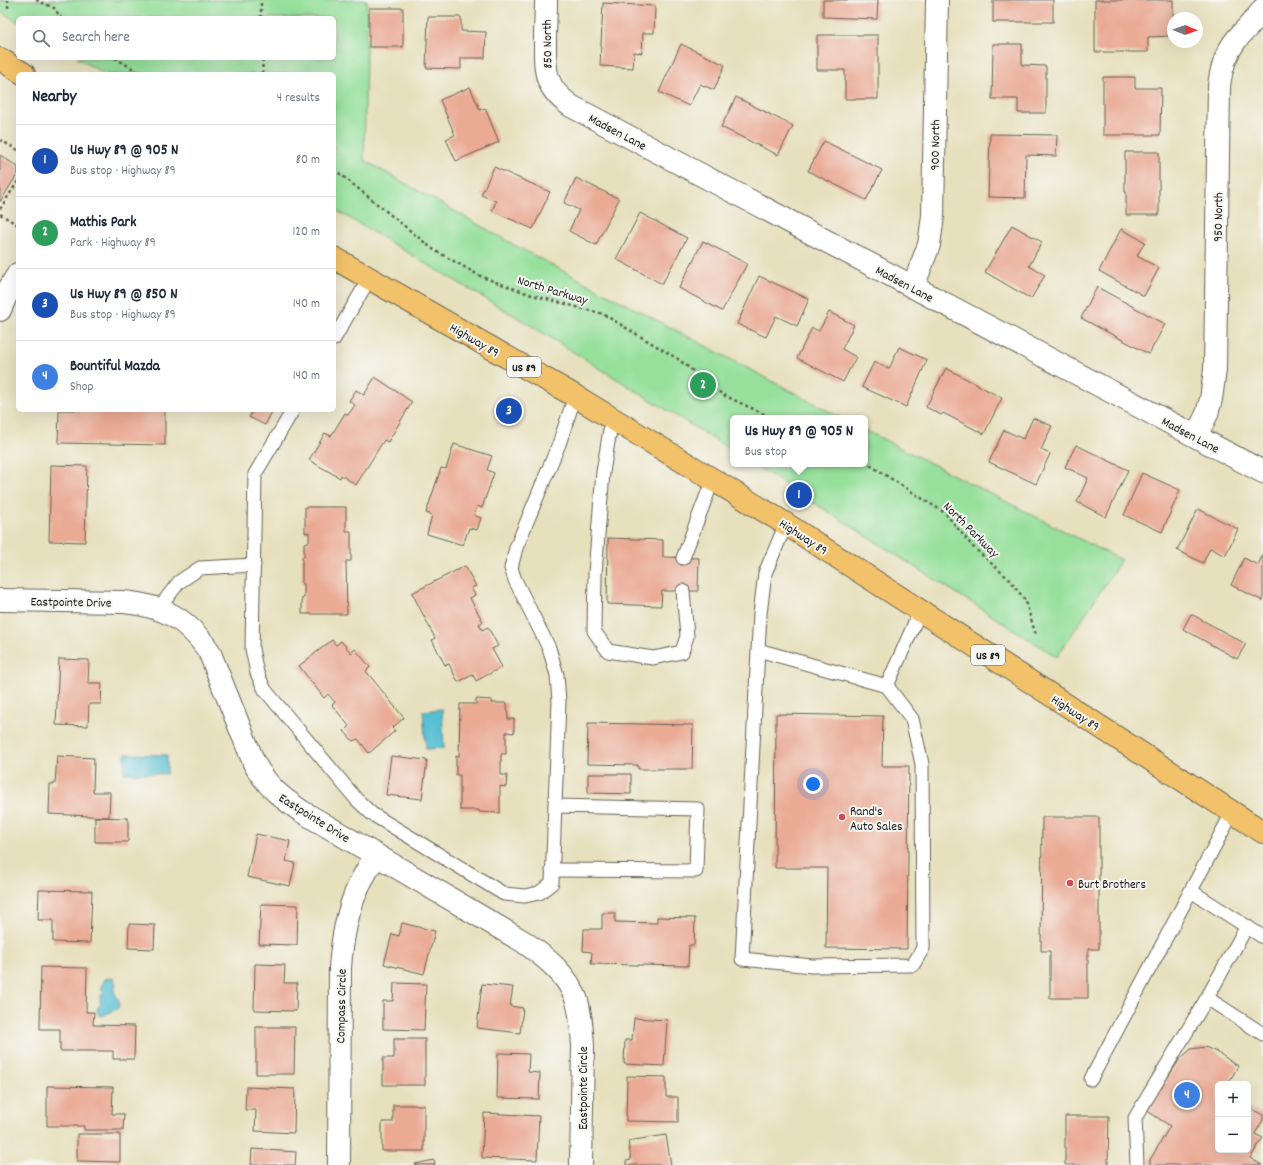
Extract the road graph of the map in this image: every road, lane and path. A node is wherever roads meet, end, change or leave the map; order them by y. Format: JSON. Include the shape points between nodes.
{"nodes":[{"id":1,"x":8,"y":0,"type":"edge"},
{"id":2,"x":36,"y":0,"type":"edge"},
{"id":3,"x":261,"y":0,"type":"edge"},
{"id":4,"x":546,"y":0,"type":"edge"},
{"id":5,"x":937,"y":0,"type":"edge"},
{"id":6,"x":8,"y":8,"type":"dead end"},
{"id":7,"x":1263,"y":8,"type":"edge"},
{"id":8,"x":60,"y":16,"type":"edge"},
{"id":9,"x":261,"y":16,"type":"edge"},
{"id":10,"x":0,"y":59,"type":"edge"},
{"id":11,"x":118,"y":60,"type":"edge"},
{"id":12,"x":263,"y":60,"type":"edge"},
{"id":13,"x":21,"y":72,"type":"edge"},
{"id":14,"x":139,"y":72,"type":"edge"},
{"id":15,"x":262,"y":72,"type":"edge"},
{"id":16,"x":552,"y":87,"type":"joint"},
{"id":17,"x":0,"y":140,"type":"edge"},
{"id":18,"x":16,"y":149,"type":"edge"},
{"id":19,"x":336,"y":171,"type":"edge"},
{"id":20,"x":16,"y":184,"type":"edge"},
{"id":21,"x":0,"y":209,"type":"edge"},
{"id":22,"x":0,"y":214,"type":"edge"},
{"id":23,"x":16,"y":224,"type":"edge"},
{"id":24,"x":336,"y":259,"type":"edge"},
{"id":25,"x":369,"y":278,"type":"junction"},
{"id":26,"x":9,"y":282,"type":"edge"},
{"id":27,"x":913,"y":287,"type":"junction"},
{"id":28,"x":0,"y":310,"type":"edge"},
{"id":29,"x":336,"y":336,"type":"edge"},
{"id":30,"x":575,"y":396,"type":"junction"},
{"id":31,"x":291,"y":412,"type":"edge"},
{"id":32,"x":766,"y":415,"type":"edge"},
{"id":33,"x":612,"y":418,"type":"junction"},
{"id":34,"x":1196,"y":436,"type":"junction"},
{"id":35,"x":868,"y":464,"type":"edge"},
{"id":36,"x":1263,"y":472,"type":"edge"},
{"id":37,"x":713,"y":479,"type":"junction"},
{"id":38,"x":786,"y":524,"type":"junction"},
{"id":39,"x":683,"y":558,"type":"dead end"},
{"id":40,"x":254,"y":564,"type":"junction"},
{"id":41,"x":683,"y":591,"type":"dead end"},
{"id":42,"x":0,"y":600,"type":"edge"},
{"id":43,"x":159,"y":608,"type":"junction"},
{"id":44,"x":920,"y":611,"type":"junction"},
{"id":45,"x":1036,"y":635,"type":"dead end"},
{"id":46,"x":758,"y":650,"type":"junction"},
{"id":47,"x":887,"y":686,"type":"junction"},
{"id":48,"x":555,"y":806,"type":"junction"},
{"id":49,"x":1232,"y":813,"type":"junction"},
{"id":50,"x":1263,"y":832,"type":"edge"},
{"id":51,"x":376,"y":855,"type":"junction"},
{"id":52,"x":552,"y":870,"type":"junction"},
{"id":53,"x":1191,"y":891,"type":"junction"},
{"id":54,"x":1247,"y":926,"type":"junction"},
{"id":55,"x":1263,"y":937,"type":"edge"},
{"id":56,"x":1207,"y":998,"type":"junction"},
{"id":57,"x":579,"y":1011,"type":"joint"},
{"id":58,"x":1263,"y":1034,"type":"edge"},
{"id":59,"x":1091,"y":1079,"type":"dead end"},
{"id":60,"x":339,"y":1165,"type":"edge"},
{"id":61,"x":582,"y":1165,"type":"edge"},
{"id":62,"x":1136,"y":1165,"type":"edge"}],
"edges":[{"from":1,"to":6,"type":"path"},
{"from":2,"to":8,"type":"path","via":[[54,8]]},
{"from":3,"to":9,"type":"path"},
{"from":4,"to":16,"type":"street","name":"850 North","via":[[545,68]]},
{"from":5,"to":27,"type":"street","name":"900 North","via":[[933,216],[929,244]]},
{"from":7,"to":34,"type":"street","name":"950 North","via":[[1236,40],[1220,72],[1215,370],[1207,414]]},
{"from":10,"to":13,"type":"main road"},
{"from":11,"to":14,"type":"path"},
{"from":12,"to":15,"type":"path"},
{"from":16,"to":27,"type":"street","name":"Madsen Lane","via":[[560,98],[571,106]]},
{"from":17,"to":18,"type":"path"},
{"from":19,"to":32,"type":"path","name":"North Parkway","via":[[434,250],[482,277],[532,295],[603,314],[678,359],[723,395]]},
{"from":20,"to":21,"type":"path"},
{"from":22,"to":23,"type":"path"},
{"from":24,"to":25,"type":"main road","name":"Highway 89","number":"US 89"},
{"from":25,"to":29,"type":"lane"},
{"from":25,"to":30,"type":"main road","name":"Highway 89","number":"US 89"},
{"from":26,"to":28,"type":"street"},
{"from":27,"to":34,"type":"street","name":"Madsen Lane"},
{"from":30,"to":33,"type":"main road","name":"Highway 89","number":"US 89"},
{"from":30,"to":48,"type":"lane","via":[[559,444],[516,548],[511,568],[549,648],[557,675]]},
{"from":31,"to":40,"type":"lane","via":[[255,474]]},
{"from":33,"to":37,"type":"main road","name":"Highway 89","number":"US 89"},
{"from":33,"to":41,"type":"lane","via":[[603,472],[595,574],[594,630],[608,651],[653,658],[682,652],[687,636]]},
{"from":34,"to":36,"type":"street","name":"Madsen Lane"},
{"from":35,"to":45,"type":"path","name":"North Parkway","via":[[946,513],[973,547],[1010,580],[1025,600]]},
{"from":37,"to":38,"type":"main road","name":"Highway 89","number":"US 89"},
{"from":37,"to":39,"type":"lane"},
{"from":38,"to":44,"type":"main road","name":"Highway 89","number":"US 89"},
{"from":38,"to":46,"type":"lane","via":[[765,573]]},
{"from":40,"to":43,"type":"lane","via":[[200,568],[179,582]]},
{"from":40,"to":52,"type":"lane","via":[[252,649],[257,673],[265,690],[357,800],[372,814],[504,894],[525,896],[539,893],[552,883]]},
{"from":42,"to":43,"type":"street","name":"Eastpointe Drive","via":[[124,602],[142,603]]},
{"from":43,"to":51,"type":"street","name":"Eastpointe Drive","via":[[187,625],[208,651],[254,763],[273,790]]},
{"from":44,"to":47,"type":"lane"},
{"from":44,"to":49,"type":"main road","name":"Highway 89","number":"US 89"},
{"from":46,"to":47,"type":"lane"},
{"from":46,"to":47,"type":"lane","via":[[742,959],[812,966],[913,965],[923,948],[922,764],[912,719]]},
{"from":48,"to":52,"type":"lane"},
{"from":48,"to":52,"type":"lane","via":[[698,809],[696,871]]},
{"from":49,"to":50,"type":"main road","name":"Highway 89","number":"US 89"},
{"from":49,"to":53,"type":"lane"},
{"from":51,"to":57,"type":"street","name":"Eastpointe Drive","via":[[524,942],[545,958],[555,966],[571,987]]},
{"from":51,"to":60,"type":"street","name":"Compass Circle","via":[[353,899],[342,949]]},
{"from":53,"to":54,"type":"lane"},
{"from":53,"to":59,"type":"lane"},
{"from":54,"to":55,"type":"lane"},
{"from":54,"to":56,"type":"lane"},
{"from":56,"to":58,"type":"lane"},
{"from":56,"to":62,"type":"lane","via":[[1135,1118]]},
{"from":57,"to":61,"type":"street","name":"Eastpointe Circle","via":[[583,1046]]}]}
